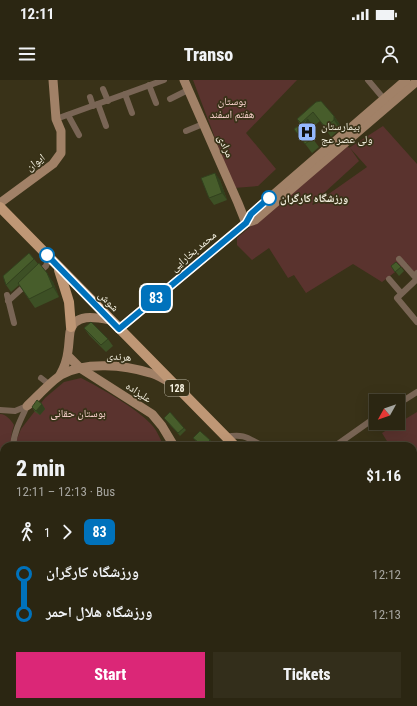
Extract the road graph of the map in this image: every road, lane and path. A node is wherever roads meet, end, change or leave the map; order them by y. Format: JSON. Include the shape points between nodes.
{"nodes":[{"id":1,"x":53,"y":80,"type":"edge"},
{"id":2,"x":164,"y":80,"type":"edge"},
{"id":3,"x":184,"y":80,"type":"edge"},
{"id":4,"x":368,"y":80,"type":"edge"},
{"id":5,"x":406,"y":80,"type":"edge"},
{"id":6,"x":417,"y":81,"type":"edge"},
{"id":7,"x":149,"y":85,"type":"junction"},
{"id":8,"x":103,"y":90,"type":"dead end"},
{"id":9,"x":188,"y":90,"type":"junction"},
{"id":10,"x":125,"y":94,"type":"junction"},
{"id":11,"x":90,"y":97,"type":"dead end"},
{"id":12,"x":170,"y":99,"type":"dead end"},
{"id":13,"x":384,"y":99,"type":"junction"},
{"id":14,"x":108,"y":101,"type":"junction"},
{"id":15,"x":156,"y":103,"type":"dead end"},
{"id":16,"x":96,"y":105,"type":"junction"},
{"id":17,"x":132,"y":114,"type":"dead end"},
{"id":18,"x":68,"y":115,"type":"junction"},
{"id":19,"x":372,"y":115,"type":"junction"},
{"id":20,"x":56,"y":119,"type":"junction"},
{"id":21,"x":203,"y":124,"type":"junction"},
{"id":22,"x":106,"y":126,"type":"dead end"},
{"id":23,"x":186,"y":131,"type":"dead end"},
{"id":24,"x":79,"y":135,"type":"dead end"},
{"id":25,"x":0,"y":203,"type":"edge"},
{"id":26,"x":0,"y":207,"type":"edge"},
{"id":27,"x":246,"y":223,"type":"junction"},
{"id":28,"x":49,"y":258,"type":"junction"},
{"id":29,"x":399,"y":260,"type":"dead end"},
{"id":30,"x":58,"y":267,"type":"junction"},
{"id":31,"x":417,"y":277,"type":"edge"},
{"id":32,"x":389,"y":279,"type":"dead end"},
{"id":33,"x":399,"y":296,"type":"junction"},
{"id":34,"x":110,"y":320,"type":"junction"},
{"id":35,"x":417,"y":322,"type":"edge"},
{"id":36,"x":14,"y":323,"type":"dead end"},
{"id":37,"x":72,"y":327,"type":"junction"},
{"id":38,"x":119,"y":329,"type":"junction"},
{"id":39,"x":68,"y":356,"type":"junction"},
{"id":40,"x":80,"y":368,"type":"junction"},
{"id":41,"x":60,"y":375,"type":"junction"},
{"id":42,"x":41,"y":378,"type":"dead end"},
{"id":43,"x":173,"y":384,"type":"junction"},
{"id":44,"x":50,"y":385,"type":"junction"},
{"id":45,"x":417,"y":392,"type":"edge"},
{"id":46,"x":405,"y":400,"type":"edge"},
{"id":47,"x":27,"y":406,"type":"junction"},
{"id":48,"x":0,"y":410,"type":"edge"},
{"id":49,"x":369,"y":422,"type":"edge"},
{"id":50,"x":226,"y":437,"type":"junction"},
{"id":51,"x":14,"y":442,"type":"edge"},
{"id":52,"x":172,"y":442,"type":"edge"},
{"id":53,"x":231,"y":442,"type":"edge"},
{"id":54,"x":256,"y":442,"type":"edge"},
{"id":55,"x":341,"y":442,"type":"edge"}],
"edges":[{"from":1,"to":20,"type":"street","name":"ایوان"},
{"from":2,"to":7,"type":"street"},
{"from":3,"to":9,"type":"street","name":"مرادی"},
{"from":4,"to":13,"type":"street"},
{"from":5,"to":13,"type":"street","name":"محمد بخارایی"},
{"from":6,"to":19,"type":"street","name":"محمد بخارایی"},
{"from":7,"to":10,"type":"street"},
{"from":7,"to":15,"type":"street"},
{"from":8,"to":14,"type":"street"},
{"from":9,"to":12,"type":"street"},
{"from":9,"to":21,"type":"street","name":"مرادی"},
{"from":10,"to":14,"type":"street"},
{"from":10,"to":17,"type":"street"},
{"from":11,"to":16,"type":"street"},
{"from":13,"to":19,"type":"street","name":"محمد بخارایی"},
{"from":14,"to":16,"type":"street"},
{"from":16,"to":18,"type":"street"},
{"from":16,"to":22,"type":"street"},
{"from":18,"to":20,"type":"street"},
{"from":18,"to":24,"type":"street"},
{"from":19,"to":27,"type":"street","name":"محمد بخارایی","via":[[251,214]]},
{"from":20,"to":25,"type":"street","name":"ایوان","via":[[62,131],[60,153],[53,164]]},
{"from":21,"to":23,"type":"street"},
{"from":21,"to":27,"type":"street","name":"مرادی"},
{"from":26,"to":28,"type":"main road","name":"شوش","number":"128"},
{"from":27,"to":38,"type":"street","name":"محمد بخارایی"},
{"from":28,"to":30,"type":"main road","name":"شوش","number":"128"},
{"from":28,"to":36,"type":"street","via":[[46,266],[8,298]]},
{"from":29,"to":31,"type":"street"},
{"from":30,"to":34,"type":"main road","name":"شوش","number":"128"},
{"from":30,"to":37,"type":"main road","via":[[69,302]]},
{"from":31,"to":33,"type":"street"},
{"from":32,"to":33,"type":"street"},
{"from":33,"to":35,"type":"street"},
{"from":34,"to":37,"type":"street","via":[[84,318],[79,319]]},
{"from":34,"to":38,"type":"main road","name":"شوش","number":"128"},
{"from":37,"to":39,"type":"street","name":"هرندی"},
{"from":38,"to":43,"type":"main road","name":"شوش","number":"128"},
{"from":39,"to":40,"type":"street","name":"علیزاده"},
{"from":39,"to":41,"type":"street","name":"هرندی"},
{"from":40,"to":41,"type":"street","name":"هرندی"},
{"from":40,"to":43,"type":"street","name":"هرندی","via":[[115,366],[134,369],[152,373]]},
{"from":40,"to":52,"type":"street","name":"علیزاده","via":[[152,414]]},
{"from":41,"to":44,"type":"street","name":"هرندی"},
{"from":42,"to":44,"type":"street"},
{"from":43,"to":50,"type":"main road","name":"شوش","number":"128"},
{"from":44,"to":47,"type":"street","name":"هرندی"},
{"from":45,"to":46,"type":"street"},
{"from":47,"to":48,"type":"street","via":[[15,411]]},
{"from":47,"to":51,"type":"street","name":"هرندی"},
{"from":49,"to":55,"type":"street"},
{"from":50,"to":53,"type":"main road","name":"شوش","number":"128"},
{"from":50,"to":54,"type":"street","via":[[243,435]]}]}
